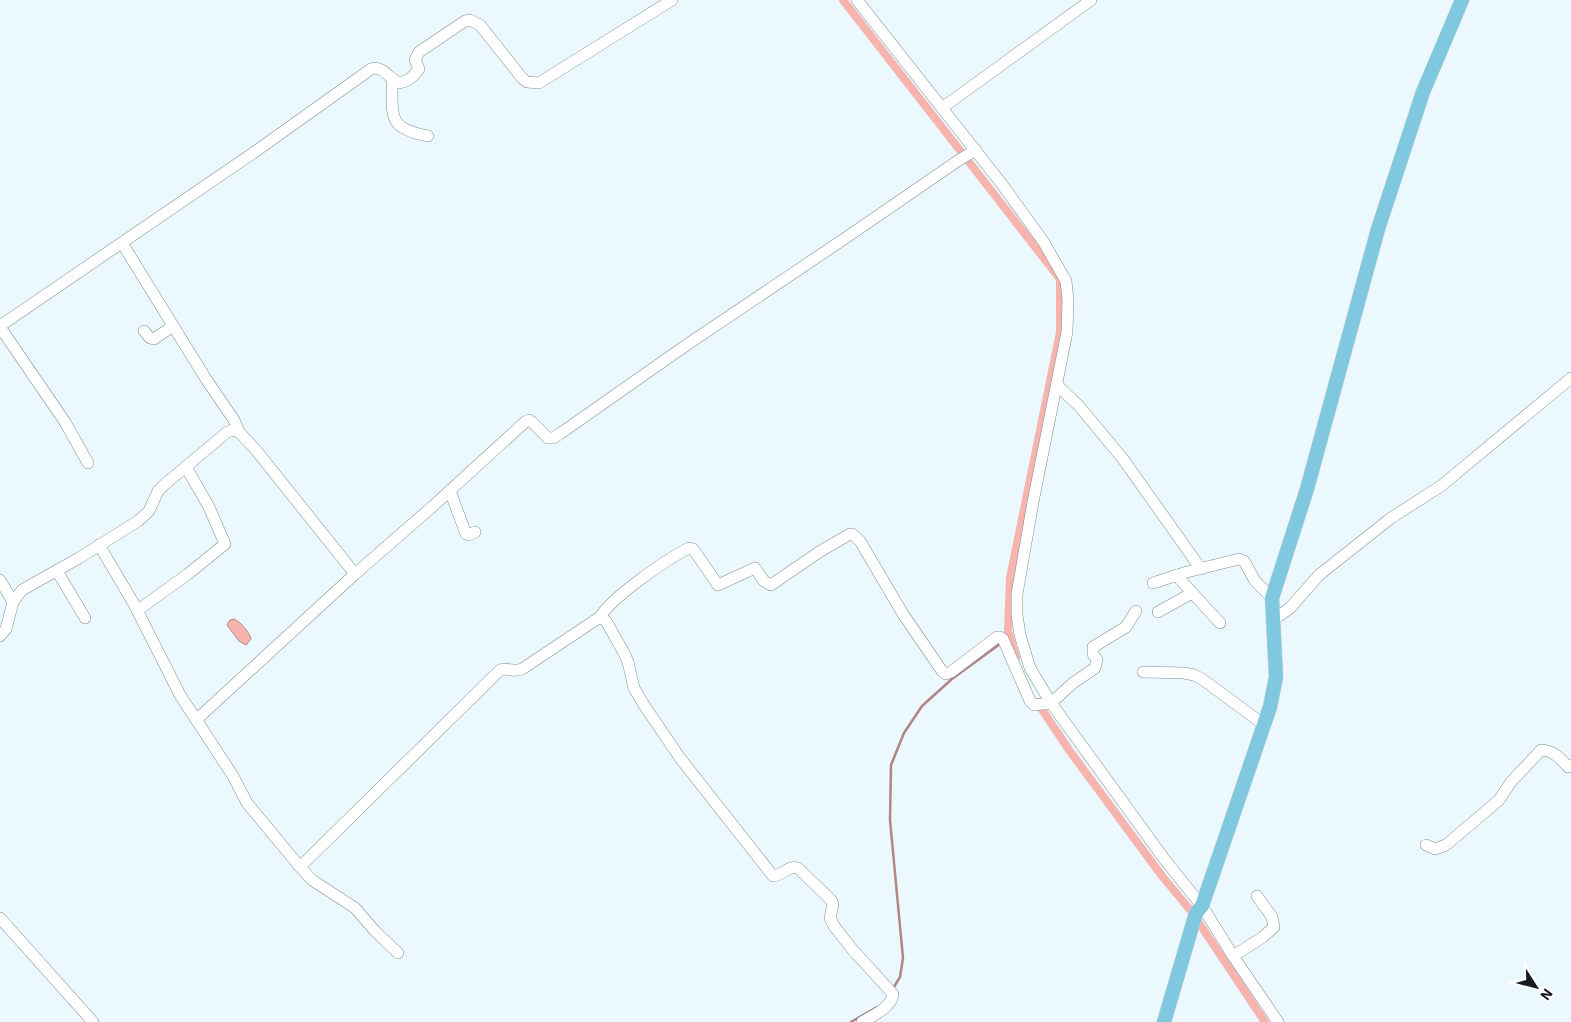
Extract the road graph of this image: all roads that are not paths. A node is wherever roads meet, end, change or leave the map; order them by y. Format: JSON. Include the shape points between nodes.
{"nodes":[{"id":1,"x":672,"y":0,"type":"edge"},
{"id":2,"x":857,"y":0,"type":"edge"},
{"id":3,"x":1091,"y":0,"type":"edge"},
{"id":4,"x":1462,"y":0,"type":"edge"},
{"id":5,"x":392,"y":79,"type":"junction"},
{"id":6,"x":942,"y":108,"type":"junction"},
{"id":7,"x":428,"y":136,"type":"dead end"},
{"id":8,"x":967,"y":155,"type":"junction"},
{"id":9,"x":122,"y":243,"type":"junction"},
{"id":10,"x":0,"y":326,"type":"edge"},
{"id":11,"x":173,"y":326,"type":"junction"},
{"id":12,"x":144,"y":331,"type":"dead end"},
{"id":13,"x":1571,"y":378,"type":"edge"},
{"id":14,"x":1057,"y":385,"type":"junction"},
{"id":15,"x":239,"y":432,"type":"junction"},
{"id":16,"x":88,"y":462,"type":"dead end"},
{"id":17,"x":186,"y":468,"type":"junction"},
{"id":18,"x":450,"y":491,"type":"junction"},
{"id":19,"x":475,"y":532,"type":"dead end"},
{"id":20,"x":99,"y":545,"type":"junction"},
{"id":21,"x":1202,"y":569,"type":"junction"},
{"id":22,"x":57,"y":571,"type":"junction"},
{"id":23,"x":355,"y":574,"type":"junction"},
{"id":24,"x":1176,"y":575,"type":"junction"},
{"id":25,"x":0,"y":580,"type":"edge"},
{"id":26,"x":1153,"y":583,"type":"dead end"},
{"id":27,"x":1192,"y":593,"type":"junction"},
{"id":28,"x":1272,"y":598,"type":"junction"},
{"id":29,"x":13,"y":602,"type":"junction"},
{"id":30,"x":138,"y":610,"type":"junction"},
{"id":31,"x":1136,"y":611,"type":"dead end"},
{"id":32,"x":1158,"y":612,"type":"dead end"},
{"id":33,"x":600,"y":617,"type":"junction"},
{"id":34,"x":85,"y":618,"type":"dead end"},
{"id":35,"x":1273,"y":620,"type":"junction"},
{"id":36,"x":1220,"y":623,"type":"dead end"},
{"id":37,"x":0,"y":636,"type":"edge"},
{"id":38,"x":1143,"y":672,"type":"dead end"},
{"id":39,"x":1043,"y":704,"type":"junction"},
{"id":40,"x":196,"y":720,"type":"junction"},
{"id":41,"x":1263,"y":724,"type":"junction"},
{"id":42,"x":1571,"y":765,"type":"edge"},
{"id":43,"x":1426,"y":845,"type":"dead end"},
{"id":44,"x":300,"y":867,"type":"junction"},
{"id":45,"x":1257,"y":896,"type":"dead end"},
{"id":46,"x":1197,"y":914,"type":"junction"},
{"id":47,"x":0,"y":918,"type":"edge"},
{"id":48,"x":398,"y":953,"type":"dead end"},
{"id":49,"x":1233,"y":956,"type":"junction"},
{"id":50,"x":93,"y":1022,"type":"edge"},
{"id":51,"x":862,"y":1022,"type":"edge"},
{"id":52,"x":1164,"y":1022,"type":"edge"},
{"id":53,"x":1278,"y":1022,"type":"edge"}],
"edges":[{"from":1,"to":5,"type":"street","via":[[538,83],[522,78],[486,31],[470,20],[419,52],[415,60],[419,69],[409,79],[400,83]]},
{"from":2,"to":6,"type":"street"},
{"from":3,"to":6,"type":"street"},
{"from":4,"to":28,"type":"main road","via":[[1422,92],[1384,211],[1307,489]]},
{"from":5,"to":7,"type":"street","via":[[397,124],[410,133]]},
{"from":5,"to":9,"type":"street","via":[[380,69],[371,70]]},
{"from":6,"to":8,"type":"street"},
{"from":8,"to":14,"type":"street","via":[[1043,241],[1066,281],[1068,332]]},
{"from":8,"to":18,"type":"street","via":[[553,438],[548,438],[529,420],[525,422]]},
{"from":9,"to":10,"type":"street"},
{"from":9,"to":11,"type":"street"},
{"from":10,"to":16,"type":"street"},
{"from":11,"to":12,"type":"street","via":[[154,339]]},
{"from":11,"to":15,"type":"street"},
{"from":13,"to":35,"type":"street","via":[[1441,486],[1390,518],[1319,575],[1290,608]]},
{"from":14,"to":21,"type":"street","via":[[1123,459]]},
{"from":14,"to":39,"type":"street","via":[[1030,516],[1017,604],[1025,655]]},
{"from":15,"to":17,"type":"street","via":[[232,430],[226,433]]},
{"from":15,"to":23,"type":"street"},
{"from":17,"to":20,"type":"street","via":[[158,491],[148,512]]},
{"from":17,"to":30,"type":"street","via":[[226,544]]},
{"from":18,"to":19,"type":"street","via":[[466,534]]},
{"from":18,"to":23,"type":"street"},
{"from":20,"to":22,"type":"street"},
{"from":20,"to":30,"type":"street"},
{"from":21,"to":24,"type":"street"},
{"from":21,"to":28,"type":"street","via":[[1240,559]]},
{"from":22,"to":29,"type":"street","via":[[22,590]]},
{"from":22,"to":34,"type":"street"},
{"from":23,"to":40,"type":"street"},
{"from":24,"to":26,"type":"street"},
{"from":24,"to":27,"type":"street"},
{"from":25,"to":29,"type":"street"},
{"from":27,"to":32,"type":"street"},
{"from":27,"to":36,"type":"street"},
{"from":28,"to":35,"type":"main road"},
{"from":29,"to":37,"type":"street","via":[[6,629]]},
{"from":30,"to":40,"type":"street"},
{"from":31,"to":39,"type":"street","via":[[1126,627],[1093,647],[1097,660],[1094,668]]},
{"from":33,"to":39,"type":"street","via":[[661,565],[690,548],[718,585],[755,568],[771,585],[852,534],[860,541],[944,673],[951,672],[1000,637],[1030,701]]},
{"from":33,"to":44,"type":"street","via":[[522,669],[500,670]]},
{"from":33,"to":51,"type":"street","via":[[624,653],[634,688],[644,705],[714,803],[773,876],[798,868],[831,900],[830,918],[834,926],[891,992],[891,1002]]},
{"from":35,"to":41,"type":"main road","via":[[1276,677]]},
{"from":38,"to":41,"type":"street","via":[[1194,675]]},
{"from":39,"to":46,"type":"street","via":[[1165,860]]},
{"from":40,"to":44,"type":"street","via":[[247,802]]},
{"from":41,"to":46,"type":"main road"},
{"from":42,"to":43,"type":"street","via":[[1568,767],[1560,758],[1541,750],[1499,800],[1446,844],[1435,849]]},
{"from":44,"to":48,"type":"street","via":[[312,880],[355,908]]},
{"from":45,"to":49,"type":"street","via":[[1272,918],[1274,927]]},
{"from":46,"to":49,"type":"street"},
{"from":46,"to":52,"type":"main road"},
{"from":47,"to":50,"type":"street"},
{"from":49,"to":53,"type":"street"}]}
